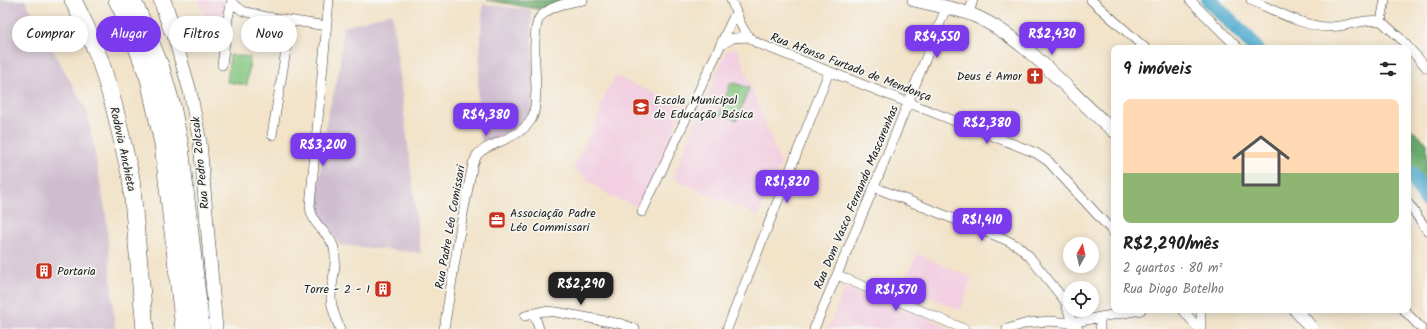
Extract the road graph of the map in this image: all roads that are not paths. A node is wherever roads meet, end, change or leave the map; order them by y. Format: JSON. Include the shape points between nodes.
{"nodes":[{"id":1,"x":73,"y":0,"type":"edge"},
{"id":2,"x":117,"y":0,"type":"edge"},
{"id":3,"x":132,"y":0,"type":"edge"},
{"id":4,"x":162,"y":0,"type":"edge"},
{"id":5,"x":170,"y":0,"type":"edge"},
{"id":6,"x":329,"y":0,"type":"edge"},
{"id":7,"x":583,"y":0,"type":"edge"},
{"id":8,"x":731,"y":0,"type":"edge"},
{"id":9,"x":914,"y":0,"type":"edge"},
{"id":10,"x":973,"y":0,"type":"edge"},
{"id":11,"x":1091,"y":0,"type":"edge"},
{"id":12,"x":1190,"y":0,"type":"edge"},
{"id":13,"x":1251,"y":0,"type":"edge"},
{"id":14,"x":1385,"y":0,"type":"edge"},
{"id":15,"x":232,"y":2,"type":"edge"},
{"id":16,"x":946,"y":8,"type":"junction"},
{"id":17,"x":736,"y":12,"type":"junction"},
{"id":18,"x":969,"y":13,"type":"junction"},
{"id":19,"x":171,"y":16,"type":"edge"},
{"id":20,"x":270,"y":16,"type":"edge"},
{"id":21,"x":169,"y":20,"type":"edge"},
{"id":22,"x":297,"y":21,"type":"edge"},
{"id":23,"x":1381,"y":21,"type":"junction"},
{"id":24,"x":327,"y":26,"type":"junction"},
{"id":25,"x":748,"y":37,"type":"junction"},
{"id":26,"x":721,"y":45,"type":"junction"},
{"id":27,"x":1142,"y":45,"type":"edge"},
{"id":28,"x":1235,"y":45,"type":"edge"},
{"id":29,"x":1406,"y":45,"type":"edge"},
{"id":30,"x":1411,"y":50,"type":"edge"},
{"id":31,"x":179,"y":52,"type":"edge"},
{"id":32,"x":286,"y":52,"type":"edge"},
{"id":33,"x":222,"y":65,"type":"dead end"},
{"id":34,"x":1427,"y":68,"type":"edge"},
{"id":35,"x":829,"y":72,"type":"junction"},
{"id":36,"x":908,"y":103,"type":"junction"},
{"id":37,"x":1111,"y":128,"type":"edge"},
{"id":38,"x":272,"y":135,"type":"dead end"},
{"id":39,"x":874,"y":187,"type":"junction"},
{"id":40,"x":1411,"y":207,"type":"edge"},
{"id":41,"x":642,"y":212,"type":"dead end"},
{"id":42,"x":1111,"y":230,"type":"edge"},
{"id":43,"x":1427,"y":230,"type":"edge"},
{"id":44,"x":837,"y":275,"type":"junction"},
{"id":45,"x":1123,"y":313,"type":"edge"},
{"id":46,"x":1186,"y":313,"type":"edge"},
{"id":47,"x":1201,"y":313,"type":"edge"},
{"id":48,"x":1299,"y":313,"type":"edge"},
{"id":49,"x":1407,"y":313,"type":"edge"},
{"id":50,"x":1100,"y":317,"type":"junction"},
{"id":51,"x":1075,"y":326,"type":"edge"},
{"id":52,"x":146,"y":329,"type":"edge"},
{"id":53,"x":184,"y":329,"type":"edge"},
{"id":54,"x":200,"y":329,"type":"edge"},
{"id":55,"x":216,"y":329,"type":"edge"},
{"id":56,"x":340,"y":329,"type":"edge"},
{"id":57,"x":444,"y":329,"type":"edge"},
{"id":58,"x":539,"y":329,"type":"edge"},
{"id":59,"x":635,"y":329,"type":"edge"},
{"id":60,"x":727,"y":329,"type":"edge"},
{"id":61,"x":814,"y":329,"type":"edge"},
{"id":62,"x":964,"y":329,"type":"edge"},
{"id":63,"x":1007,"y":329,"type":"edge"},
{"id":64,"x":1100,"y":329,"type":"edge"},
{"id":65,"x":1200,"y":329,"type":"edge"},
{"id":66,"x":1312,"y":329,"type":"edge"},
{"id":67,"x":1422,"y":329,"type":"edge"}],
"edges":[{"from":1,"to":52,"type":"highway","name":"Rodovia Anchieta","via":[[100,60],[131,178]]},
{"from":2,"to":53,"type":"highway","via":[[150,79],[163,144]]},
{"from":3,"to":54,"type":"highway","via":[[161,68],[172,106],[180,146]]},
{"from":4,"to":21,"type":"highway"},
{"from":5,"to":19,"type":"main road","name":"Rua Pedro Zolcsak"},
{"from":6,"to":24,"type":"street"},
{"from":7,"to":57,"type":"street","name":"Rua Padre Léo Comissari","via":[[557,6],[539,17],[535,32],[536,79],[533,117],[519,131],[484,149],[473,163]]},
{"from":8,"to":17,"type":"street"},
{"from":9,"to":16,"type":"main road"},
{"from":10,"to":18,"type":"street"},
{"from":11,"to":27,"type":"street"},
{"from":12,"to":28,"type":"street"},
{"from":13,"to":23,"type":"street","via":[[1314,25],[1329,27],[1367,20]]},
{"from":14,"to":23,"type":"street"},
{"from":15,"to":20,"type":"street","via":[[243,11]]},
{"from":15,"to":33,"type":"street"},
{"from":16,"to":18,"type":"main road"},
{"from":16,"to":36,"type":"street","name":"Rua Dom Vasco Fernando Mascarenhas"},
{"from":17,"to":25,"type":"street","via":[[742,30]]},
{"from":17,"to":26,"type":"street"},
{"from":18,"to":37,"type":"main road","via":[[992,25],[1022,47]]},
{"from":22,"to":24,"type":"street"},
{"from":23,"to":29,"type":"street"},
{"from":24,"to":56,"type":"street","via":[[310,206],[313,218],[334,249],[335,271],[331,300]]},
{"from":25,"to":26,"type":"street","via":[[733,38]]},
{"from":25,"to":35,"type":"street","name":"Rua Afonso Furtado de Mendonça","via":[[763,46]]},
{"from":26,"to":41,"type":"street"},
{"from":30,"to":34,"type":"street"},
{"from":31,"to":55,"type":"main road","name":"Rua Pedro Zolcsak","via":[[200,142]]},
{"from":32,"to":38,"type":"street"},
{"from":35,"to":36,"type":"street","name":"Rua Afonso Furtado de Mendonça"},
{"from":35,"to":60,"type":"street"},
{"from":36,"to":39,"type":"street","name":"Rua Dom Vasco Fernando Mascarenhas"},
{"from":36,"to":42,"type":"street","name":"Rua Afonso Furtado de Mendonça","via":[[1048,160]]},
{"from":39,"to":44,"type":"street","name":"Rua Dom Vasco Fernando Mascarenhas"},
{"from":39,"to":51,"type":"street","via":[[1018,246],[1065,300]]},
{"from":40,"to":43,"type":"street"},
{"from":44,"to":61,"type":"street","name":"Rua Dom Vasco Fernando Mascarenhas"},
{"from":44,"to":62,"type":"street"},
{"from":45,"to":50,"type":"street"},
{"from":46,"to":65,"type":"street"},
{"from":47,"to":65,"type":"street"},
{"from":48,"to":66,"type":"main road"},
{"from":49,"to":67,"type":"street"},
{"from":50,"to":51,"type":"street"},
{"from":50,"to":64,"type":"street"},
{"from":51,"to":63,"type":"street","via":[[1048,322],[1028,323]]},
{"from":58,"to":59,"type":"street","via":[[529,315],[543,311],[622,324]]}]}
